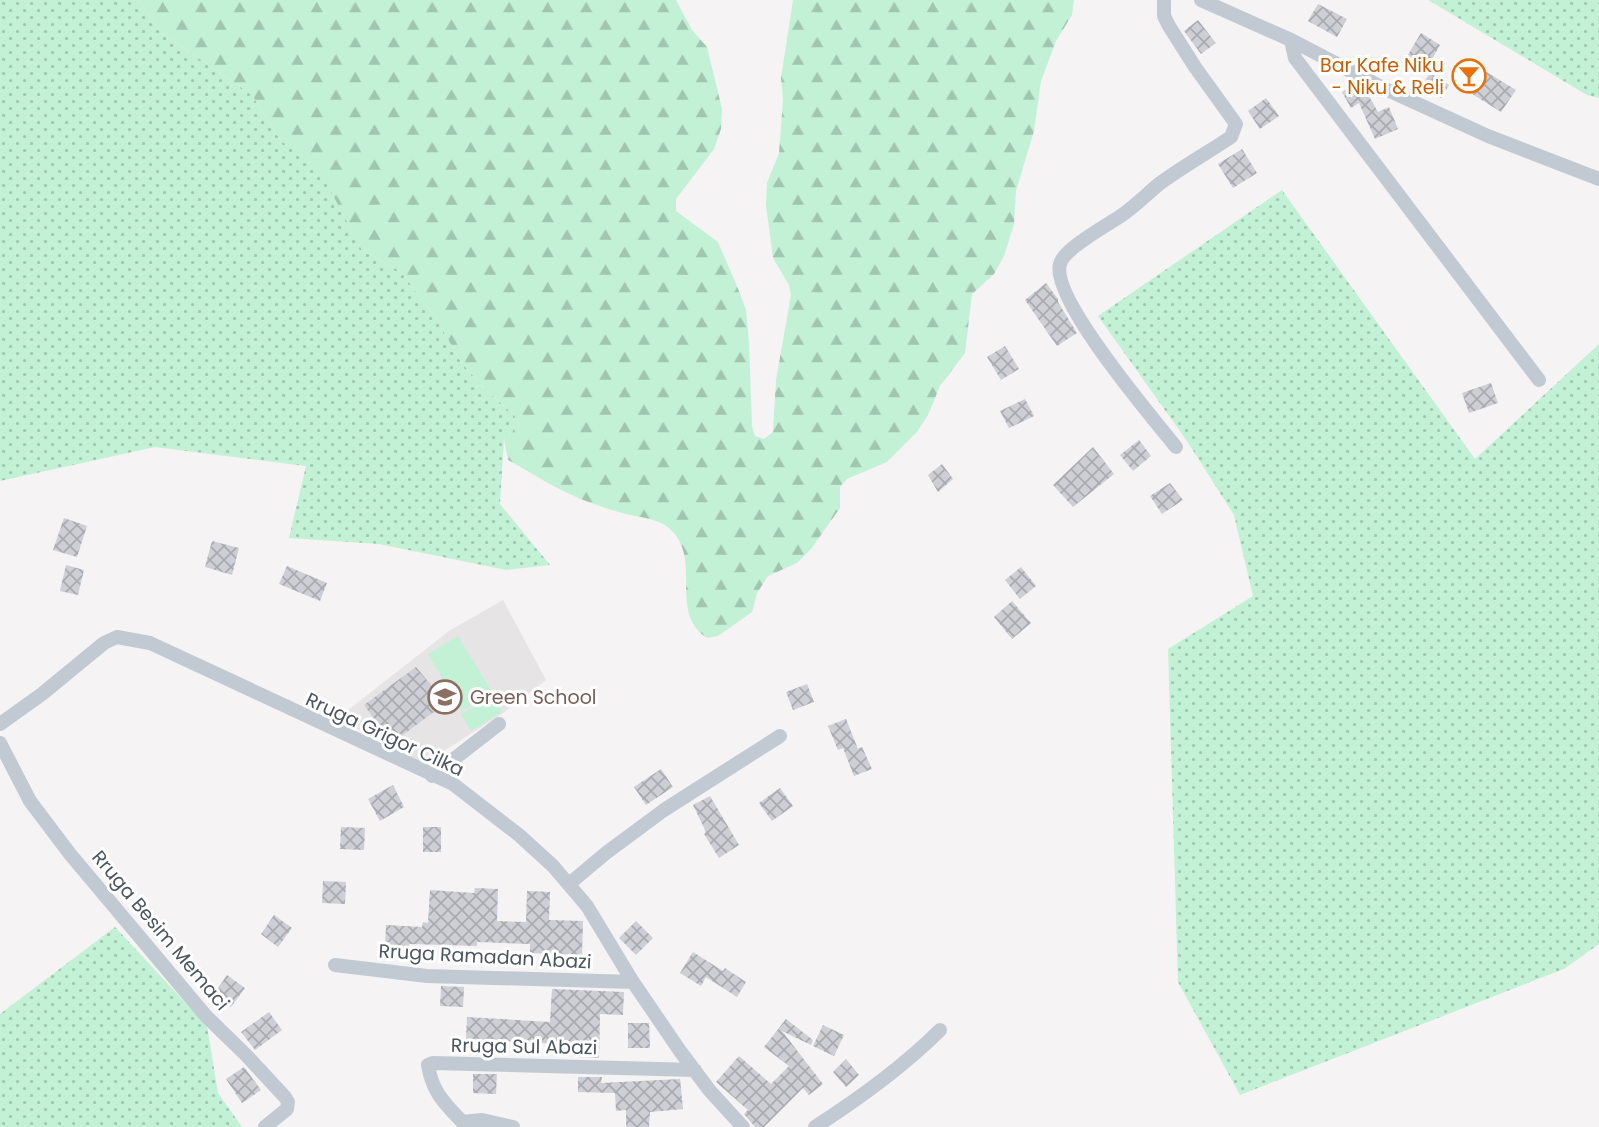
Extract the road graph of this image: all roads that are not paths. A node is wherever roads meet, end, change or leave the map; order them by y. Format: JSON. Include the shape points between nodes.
{"nodes":[{"id":1,"x":1164,"y":0,"type":"edge"},
{"id":2,"x":1201,"y":0,"type":"edge"},
{"id":3,"x":1290,"y":40,"type":"junction"},
{"id":4,"x":1599,"y":179,"type":"edge"},
{"id":5,"x":1539,"y":380,"type":"dead end"},
{"id":6,"x":1176,"y":447,"type":"dead end"},
{"id":7,"x":499,"y":723,"type":"dead end"},
{"id":8,"x":0,"y":724,"type":"edge"},
{"id":9,"x":780,"y":736,"type":"dead end"},
{"id":10,"x":0,"y":743,"type":"edge"},
{"id":11,"x":432,"y":776,"type":"junction"},
{"id":12,"x":569,"y":884,"type":"junction"},
{"id":13,"x":335,"y":964,"type":"dead end"},
{"id":14,"x":633,"y":982,"type":"junction"},
{"id":15,"x":940,"y":1030,"type":"dead end"},
{"id":16,"x":695,"y":1070,"type":"junction"},
{"id":17,"x":465,"y":1125,"type":"edge"},
{"id":18,"x":265,"y":1127,"type":"edge"},
{"id":19,"x":513,"y":1127,"type":"edge"},
{"id":20,"x":743,"y":1127,"type":"edge"},
{"id":21,"x":815,"y":1127,"type":"edge"}],
"edges":[{"from":1,"to":6,"type":"street","via":[[1169,26],[1236,124],[1231,137],[1071,250],[1060,261],[1058,274],[1109,364]]},
{"from":2,"to":3,"type":"street"},
{"from":3,"to":4,"type":"street","via":[[1488,136]]},
{"from":3,"to":5,"type":"street","via":[[1296,58]]},
{"from":7,"to":11,"type":"street"},
{"from":8,"to":11,"type":"street","name":"Rruga Grigor Cilka","via":[[117,637],[150,643]]},
{"from":9,"to":12,"type":"street","via":[[664,810]]},
{"from":10,"to":18,"type":"street","name":"Rruga Besim Memaci","via":[[30,801],[70,854],[206,1016],[285,1097],[287,1110]]},
{"from":11,"to":12,"type":"street","name":"Rruga Grigor Cilka","via":[[453,784],[519,835]]},
{"from":12,"to":14,"type":"street","name":"Rruga Grigor Cilka"},
{"from":13,"to":14,"type":"street","name":"Rruga Ramadan Abazi","via":[[427,976]]},
{"from":14,"to":16,"type":"street","name":"Rruga Grigor Cilka"},
{"from":15,"to":21,"type":"street","via":[[862,1098]]},
{"from":16,"to":17,"type":"street","name":"Rruga Sul Abazi","via":[[431,1064],[436,1091]]},
{"from":16,"to":20,"type":"street","name":"Rruga Grigor Cilka"},
{"from":17,"to":19,"type":"street","via":[[482,1121]]}]}
